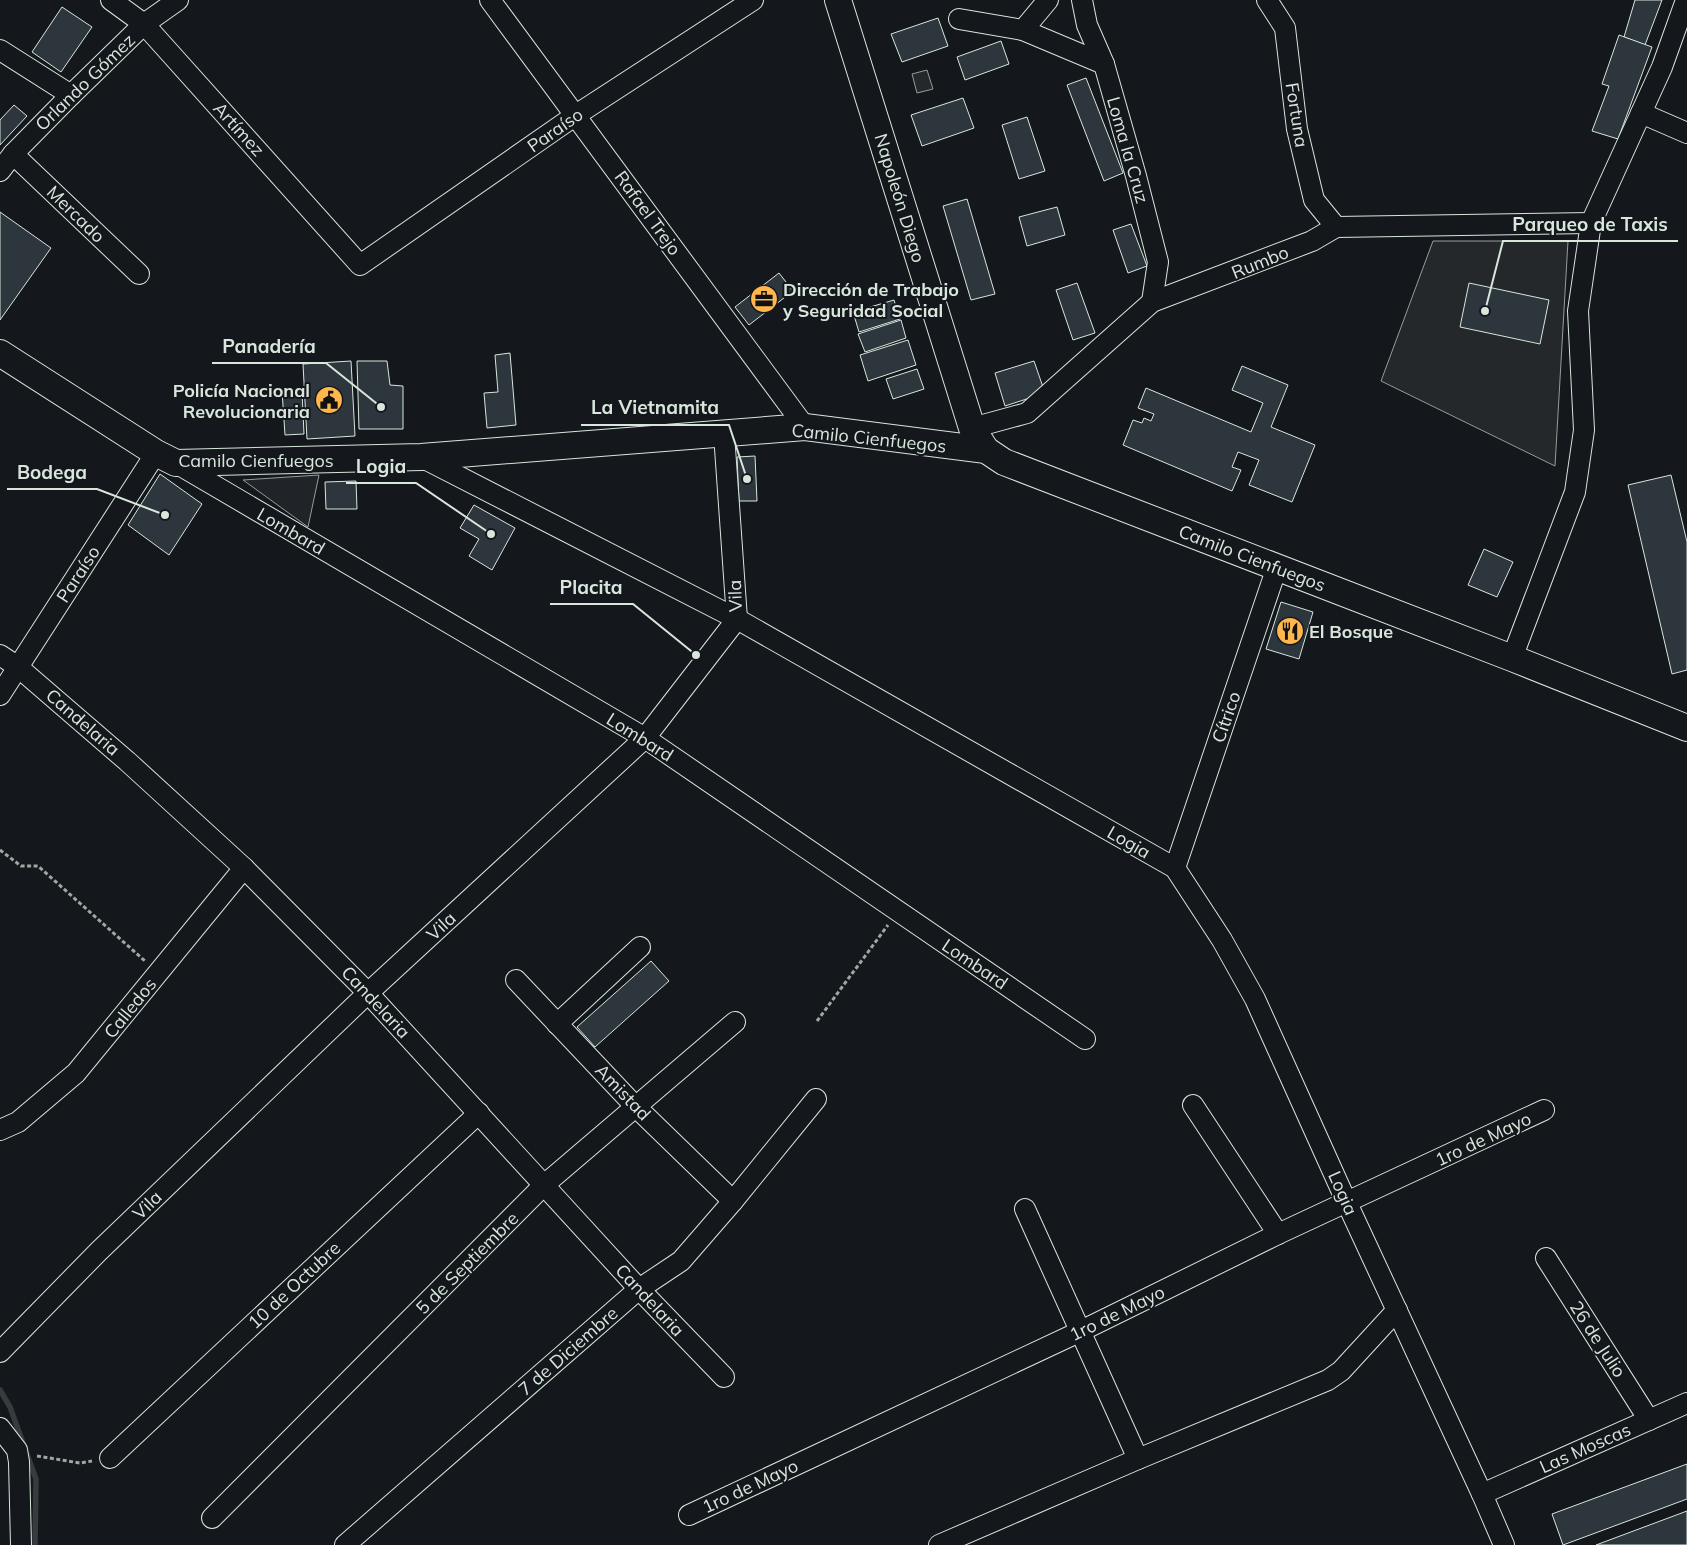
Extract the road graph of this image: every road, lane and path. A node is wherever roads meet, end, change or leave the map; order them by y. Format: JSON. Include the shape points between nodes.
{"nodes":[{"id":1,"x":111,"y":0,"type":"edge"},
{"id":2,"x":178,"y":0,"type":"edge"},
{"id":3,"x":490,"y":0,"type":"edge"},
{"id":4,"x":753,"y":0,"type":"edge"},
{"id":5,"x":838,"y":0,"type":"edge"},
{"id":6,"x":1048,"y":0,"type":"edge"},
{"id":7,"x":1082,"y":0,"type":"edge"},
{"id":8,"x":1267,"y":0,"type":"edge"},
{"id":9,"x":1686,"y":0,"type":"edge"},
{"id":10,"x":959,"y":19,"type":"dead end"},
{"id":11,"x":144,"y":24,"type":"junction"},
{"id":12,"x":1023,"y":30,"type":"junction"},
{"id":13,"x":0,"y":50,"type":"edge"},
{"id":14,"x":1104,"y":64,"type":"junction"},
{"id":15,"x":71,"y":95,"type":"junction"},
{"id":16,"x":1641,"y":113,"type":"junction"},
{"id":17,"x":576,"y":115,"type":"junction"},
{"id":18,"x":1687,"y":133,"type":"edge"},
{"id":19,"x":12,"y":154,"type":"junction"},
{"id":20,"x":0,"y":171,"type":"edge"},
{"id":21,"x":1591,"y":223,"type":"junction"},
{"id":22,"x":1336,"y":227,"type":"junction"},
{"id":23,"x":360,"y":265,"type":"joint"},
{"id":24,"x":139,"y":274,"type":"dead end"},
{"id":25,"x":1152,"y":302,"type":"junction"},
{"id":26,"x":0,"y":353,"type":"edge"},
{"id":27,"x":804,"y":427,"type":"junction"},
{"id":28,"x":972,"y":428,"type":"junction"},
{"id":29,"x":724,"y":434,"type":"junction"},
{"id":30,"x":986,"y":450,"type":"junction"},
{"id":31,"x":421,"y":457,"type":"junction"},
{"id":32,"x":166,"y":458,"type":"junction"},
{"id":33,"x":1277,"y":567,"type":"junction"},
{"id":34,"x":737,"y":620,"type":"junction"},
{"id":35,"x":0,"y":655,"type":"edge"},
{"id":36,"x":1512,"y":658,"type":"junction"},
{"id":37,"x":18,"y":666,"type":"junction"},
{"id":38,"x":0,"y":696,"type":"edge"},
{"id":39,"x":1687,"y":728,"type":"edge"},
{"id":40,"x":645,"y":738,"type":"junction"},
{"id":41,"x":0,"y":850,"type":"edge"},
{"id":42,"x":244,"y":868,"type":"junction"},
{"id":43,"x":1176,"y":868,"type":"junction"},
{"id":44,"x":898,"y":911,"type":"junction"},
{"id":45,"x":640,"y":947,"type":"dead end"},
{"id":46,"x":158,"y":973,"type":"junction"},
{"id":47,"x":516,"y":980,"type":"dead end"},
{"id":48,"x":368,"y":992,"type":"junction"},
{"id":49,"x":817,"y":1021,"type":"dead end"},
{"id":50,"x":735,"y":1022,"type":"dead end"},
{"id":51,"x":558,"y":1024,"type":"junction"},
{"id":52,"x":1085,"y":1039,"type":"dead end"},
{"id":53,"x":816,"y":1099,"type":"dead end"},
{"id":54,"x":1193,"y":1105,"type":"dead end"},
{"id":55,"x":635,"y":1106,"type":"junction"},
{"id":56,"x":1544,"y":1110,"type":"dead end"},
{"id":57,"x":479,"y":1113,"type":"junction"},
{"id":58,"x":0,"y":1130,"type":"edge"},
{"id":59,"x":544,"y":1185,"type":"junction"},
{"id":60,"x":733,"y":1201,"type":"junction"},
{"id":61,"x":1347,"y":1203,"type":"junction"},
{"id":62,"x":1025,"y":1209,"type":"dead end"},
{"id":63,"x":1278,"y":1234,"type":"junction"},
{"id":64,"x":1546,"y":1258,"type":"dead end"},
{"id":65,"x":639,"y":1289,"type":"junction"},
{"id":66,"x":1397,"y":1310,"type":"junction"},
{"id":67,"x":1079,"y":1332,"type":"junction"},
{"id":68,"x":0,"y":1352,"type":"edge"},
{"id":69,"x":724,"y":1377,"type":"dead end"},
{"id":70,"x":1687,"y":1403,"type":"edge"},
{"id":71,"x":1649,"y":1420,"type":"junction"},
{"id":72,"x":0,"y":1428,"type":"edge"},
{"id":73,"x":36,"y":1456,"type":"dead end"},
{"id":74,"x":110,"y":1458,"type":"joint"},
{"id":75,"x":1138,"y":1459,"type":"junction"},
{"id":76,"x":1482,"y":1494,"type":"junction"},
{"id":77,"x":688,"y":1515,"type":"dead end"},
{"id":78,"x":212,"y":1518,"type":"dead end"},
{"id":79,"x":21,"y":1545,"type":"edge"},
{"id":80,"x":345,"y":1545,"type":"edge"},
{"id":81,"x":939,"y":1545,"type":"edge"},
{"id":82,"x":1504,"y":1545,"type":"edge"}],
"edges":[{"from":1,"to":11,"type":"street","name":"Artímez"},
{"from":2,"to":11,"type":"street","name":"Orlando Gómez"},
{"from":3,"to":17,"type":"street","name":"Rafael Trejo"},
{"from":4,"to":17,"type":"street","name":"Paraíso"},
{"from":5,"to":28,"type":"main road","name":"Napoleón Diego"},
{"from":6,"to":12,"type":"street"},
{"from":7,"to":14,"type":"street","name":"Loma la Cruz","via":[[1087,25]]},
{"from":8,"to":22,"type":"street","name":"Fortuna","via":[[1285,28],[1297,129],[1314,200]]},
{"from":9,"to":16,"type":"street"},
{"from":10,"to":12,"type":"street"},
{"from":11,"to":15,"type":"street","name":"Orlando Gómez"},
{"from":11,"to":23,"type":"street","name":"Artímez"},
{"from":12,"to":14,"type":"street"},
{"from":13,"to":15,"type":"street"},
{"from":14,"to":25,"type":"street","name":"Loma la Cruz","via":[[1158,262]]},
{"from":15,"to":19,"type":"street","name":"Orlando Gómez"},
{"from":16,"to":18,"type":"street"},
{"from":16,"to":21,"type":"street"},
{"from":17,"to":23,"type":"street","name":"Paraíso"},
{"from":17,"to":27,"type":"street","name":"Rafael Trejo"},
{"from":19,"to":20,"type":"street","name":"Orlando Gómez"},
{"from":19,"to":24,"type":"street","name":"Mercado"},
{"from":21,"to":22,"type":"street","name":"Rumbo"},
{"from":21,"to":36,"type":"street","via":[[1578,312],[1584,430],[1575,492]]},
{"from":22,"to":25,"type":"street","name":"Rumbo","via":[[1312,241]]},
{"from":25,"to":28,"type":"street","name":"Rumbo","via":[[1027,414]]},
{"from":26,"to":32,"type":"main road","name":"Camilo Cienfuegos"},
{"from":27,"to":29,"type":"main road","name":"Camilo Cienfuegos"},
{"from":27,"to":30,"type":"main road","name":"Camilo Cienfuegos"},
{"from":28,"to":30,"type":"main road","name":"Napoleón Diego"},
{"from":29,"to":31,"type":"main road","name":"Camilo Cienfuegos"},
{"from":29,"to":34,"type":"street","name":"Vila"},
{"from":30,"to":33,"type":"main road","name":"Camilo Cienfuegos","via":[[1004,462]]},
{"from":31,"to":32,"type":"main road","name":"Camilo Cienfuegos"},
{"from":31,"to":34,"type":"street","name":"Logia"},
{"from":32,"to":37,"type":"street","name":"Paraíso"},
{"from":32,"to":40,"type":"street","name":"Lombard"},
{"from":33,"to":36,"type":"main road","name":"Camilo Cienfuegos"},
{"from":33,"to":43,"type":"street","name":"Cítrico"},
{"from":34,"to":40,"type":"street","name":"Vila"},
{"from":34,"to":43,"type":"street","name":"Logia"},
{"from":35,"to":37,"type":"street","name":"Candelaria"},
{"from":36,"to":39,"type":"main road","name":"Camilo Cienfuegos"},
{"from":37,"to":38,"type":"street","name":"Paraíso"},
{"from":37,"to":42,"type":"street","name":"Candelaria"},
{"from":40,"to":44,"type":"street","name":"Lombard"},
{"from":40,"to":48,"type":"street","name":"Vila"},
{"from":41,"to":46,"type":"path","via":[[21,866],[38,866]]},
{"from":42,"to":46,"type":"street","name":"Calledos"},
{"from":42,"to":48,"type":"street","name":"Candelaria"},
{"from":43,"to":61,"type":"street","name":"Logia","via":[[1255,999]]},
{"from":44,"to":49,"type":"path"},
{"from":44,"to":52,"type":"street","name":"Lombard"},
{"from":45,"to":51,"type":"street"},
{"from":46,"to":58,"type":"street","name":"Calledos","via":[[76,1074],[18,1122]]},
{"from":47,"to":51,"type":"street","name":"Amistad"},
{"from":48,"to":57,"type":"street","name":"Candelaria"},
{"from":48,"to":68,"type":"street","name":"Vila","via":[[98,1252]]},
{"from":50,"to":55,"type":"street","name":"5 de Septiembre"},
{"from":51,"to":55,"type":"street","name":"Amistad"},
{"from":53,"to":60,"type":"street","name":"7 de Diciembre"},
{"from":54,"to":63,"type":"street"},
{"from":55,"to":59,"type":"street","name":"5 de Septiembre"},
{"from":55,"to":60,"type":"street","name":"Amistad"},
{"from":56,"to":61,"type":"street","name":"1ro de Mayo"},
{"from":57,"to":59,"type":"street","name":"Candelaria"},
{"from":57,"to":74,"type":"street","name":"10 de Octubre"},
{"from":59,"to":65,"type":"street","name":"Candelaria"},
{"from":59,"to":78,"type":"street","name":"5 de Septiembre"},
{"from":60,"to":65,"type":"street","name":"7 de Diciembre","via":[[681,1262]]},
{"from":61,"to":63,"type":"street","name":"1ro de Mayo"},
{"from":61,"to":66,"type":"street","name":"Logia"},
{"from":62,"to":67,"type":"street"},
{"from":63,"to":67,"type":"street","name":"1ro de Mayo"},
{"from":64,"to":71,"type":"street","name":"26 de Julio"},
{"from":65,"to":69,"type":"street","name":"Candelaria"},
{"from":65,"to":80,"type":"street","name":"7 de Diciembre"},
{"from":66,"to":75,"type":"street","via":[[1341,1371],[1328,1380]]},
{"from":66,"to":76,"type":"street","name":"Logia"},
{"from":67,"to":75,"type":"street"},
{"from":67,"to":77,"type":"street","name":"1ro de Mayo"},
{"from":70,"to":71,"type":"street","name":"Las Moscas"},
{"from":71,"to":76,"type":"street","name":"Las Moscas"},
{"from":72,"to":79,"type":"street","via":[[17,1450]]},
{"from":73,"to":74,"type":"path","via":[[80,1463]]},
{"from":75,"to":81,"type":"street"},
{"from":76,"to":82,"type":"street","name":"Logia"}]}
